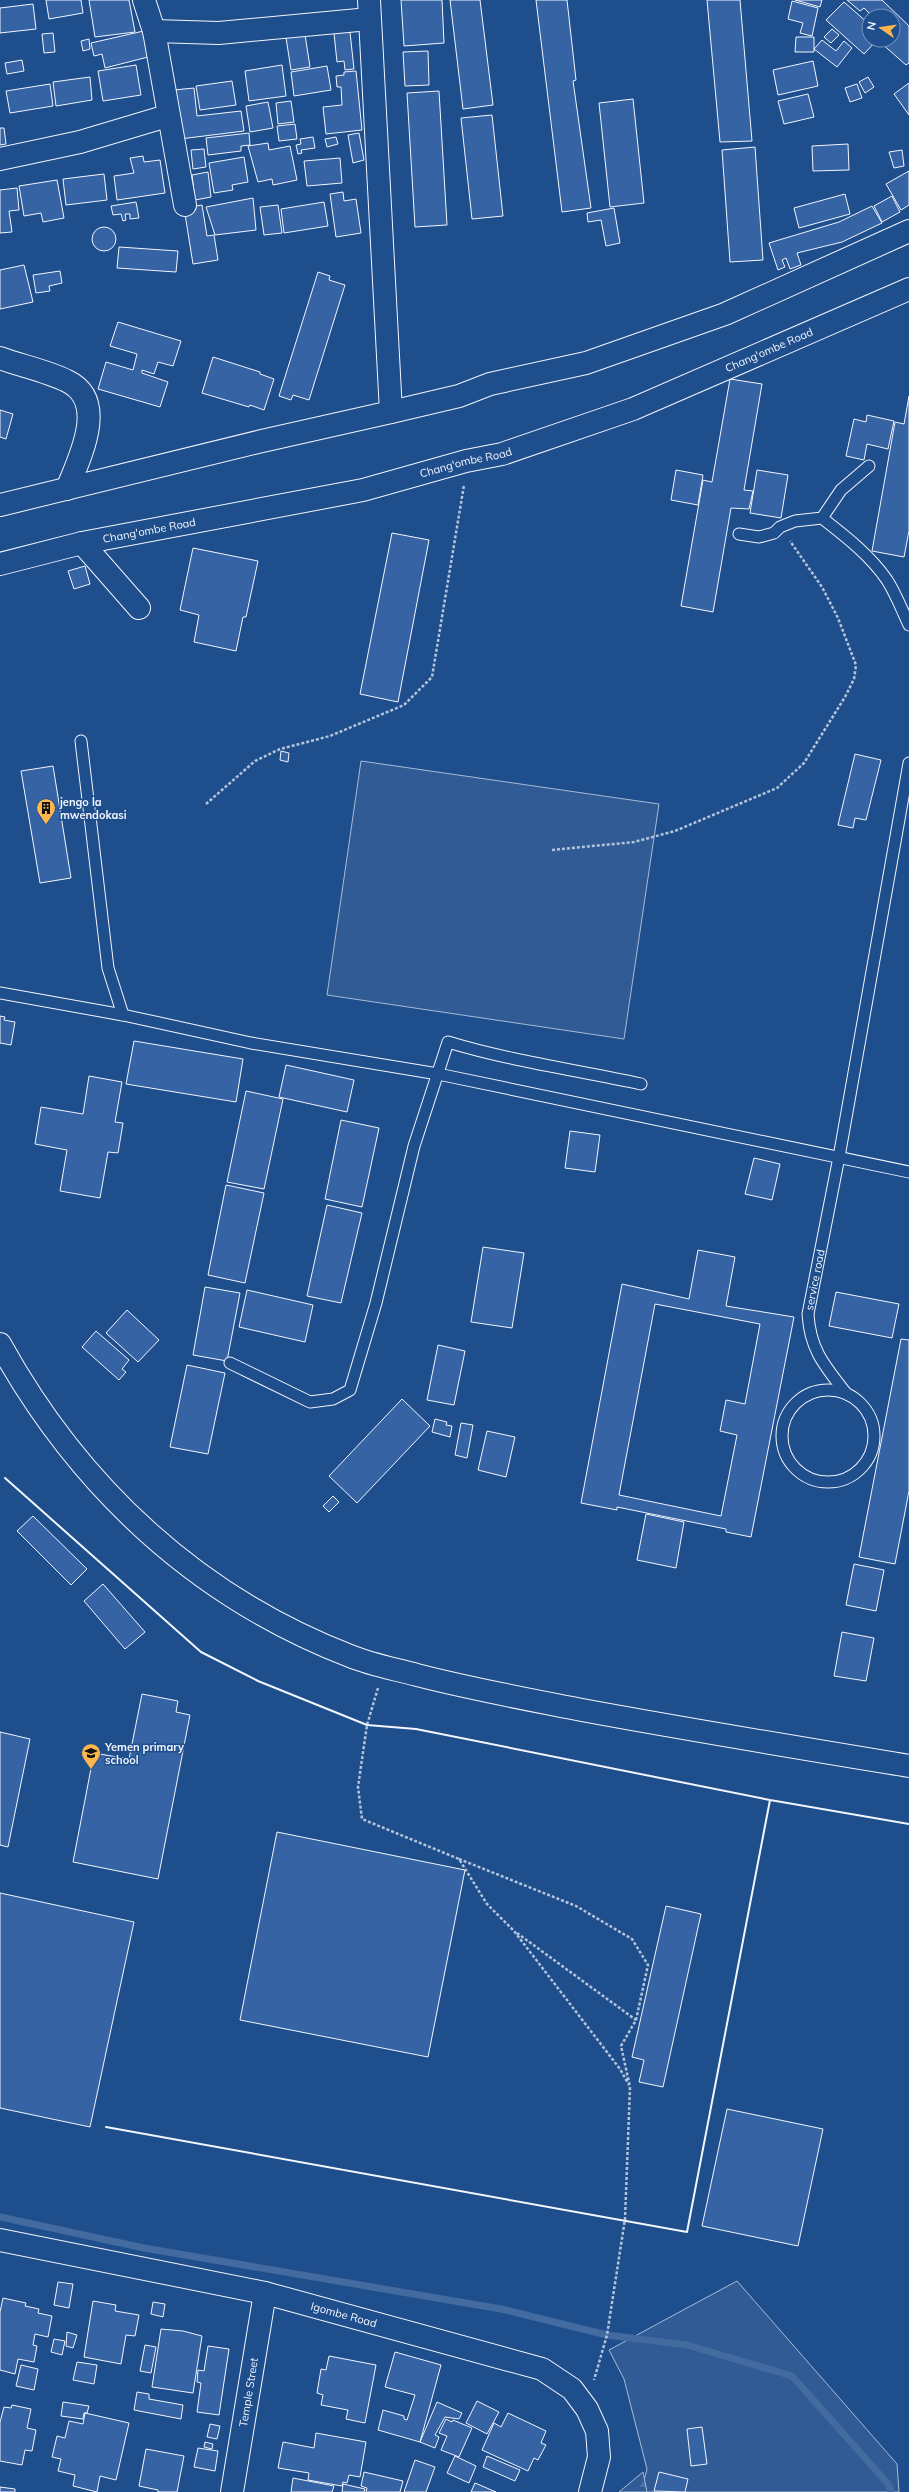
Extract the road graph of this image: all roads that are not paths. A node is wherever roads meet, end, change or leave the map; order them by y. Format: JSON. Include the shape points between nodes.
{"nodes":[{"id":1,"x":144,"y":0,"type":"edge"},
{"id":2,"x":369,"y":9,"type":"edge"},
{"id":3,"x":154,"y":31,"type":"junction"},
{"id":4,"x":168,"y":116,"type":"junction"},
{"id":5,"x":0,"y":159,"type":"edge"},
{"id":6,"x":185,"y":205,"type":"dead end"},
{"id":7,"x":909,"y":231,"type":"edge"},
{"id":8,"x":909,"y":289,"type":"edge"},
{"id":9,"x":0,"y":358,"type":"edge"},
{"id":10,"x":391,"y":412,"type":"junction"},
{"id":11,"x":869,"y":466,"type":"dead end"},
{"id":12,"x":67,"y":489,"type":"junction"},
{"id":13,"x":0,"y":504,"type":"edge"},
{"id":14,"x":822,"y":518,"type":"junction"},
{"id":15,"x":739,"y":534,"type":"dead end"},
{"id":16,"x":82,"y":543,"type":"junction"},
{"id":17,"x":0,"y":564,"type":"edge"},
{"id":18,"x":138,"y":608,"type":"dead end"},
{"id":19,"x":909,"y":625,"type":"edge"},
{"id":20,"x":81,"y":741,"type":"dead end"},
{"id":21,"x":909,"y":763,"type":"edge"},
{"id":22,"x":0,"y":993,"type":"edge"},
{"id":23,"x":123,"y":1015,"type":"junction"},
{"id":24,"x":438,"y":1074,"type":"junction"},
{"id":25,"x":641,"y":1084,"type":"dead end"},
{"id":26,"x":839,"y":1157,"type":"junction"},
{"id":27,"x":909,"y":1172,"type":"edge"},
{"id":28,"x":0,"y":1344,"type":"edge"},
{"id":29,"x":230,"y":1363,"type":"dead end"},
{"id":30,"x":846,"y":1392,"type":"junction"},
{"id":31,"x":909,"y":1766,"type":"edge"},
{"id":32,"x":0,"y":2240,"type":"edge"},
{"id":33,"x":265,"y":2293,"type":"junction"},
{"id":34,"x":232,"y":2492,"type":"edge"},
{"id":35,"x":590,"y":2492,"type":"edge"}],
"edges":[{"from":1,"to":3,"type":"street"},
{"from":2,"to":3,"type":"street","via":[[219,33]]},
{"from":2,"to":10,"type":"street"},
{"from":3,"to":4,"type":"street"},
{"from":4,"to":5,"type":"street","via":[[80,142]]},
{"from":4,"to":6,"type":"street"},
{"from":7,"to":10,"type":"street","via":[[725,314],[586,363],[490,384],[459,396]]},
{"from":8,"to":16,"type":"street","name":"Chang'ombe Road","via":[[633,409],[502,454],[466,461],[363,490]]},
{"from":9,"to":12,"type":"street","via":[[68,381],[84,394],[89,417],[86,441]]},
{"from":10,"to":12,"type":"street"},
{"from":11,"to":14,"type":"lane","via":[[842,490]]},
{"from":12,"to":13,"type":"street"},
{"from":14,"to":15,"type":"lane","via":[[795,521],[780,527],[774,533],[759,537]]},
{"from":14,"to":19,"type":"lane","via":[[873,562],[887,580]]},
{"from":16,"to":17,"type":"street","name":"Chang'ombe Road"},
{"from":16,"to":18,"type":"street"},
{"from":20,"to":23,"type":"lane","via":[[108,968]]},
{"from":21,"to":26,"type":"lane","name":"service road"},
{"from":22,"to":23,"type":"lane"},
{"from":23,"to":24,"type":"lane","via":[[252,1043]]},
{"from":24,"to":25,"type":"lane","via":[[448,1042],[519,1061],[559,1066]]},
{"from":24,"to":26,"type":"lane"},
{"from":24,"to":29,"type":"lane","via":[[414,1146],[376,1303],[350,1390],[333,1400],[310,1402]]},
{"from":26,"to":27,"type":"lane"},
{"from":26,"to":30,"type":"lane","name":"service road","via":[[808,1314],[809,1333],[818,1357]]},
{"from":28,"to":31,"type":"street","via":[[56,1434],[123,1509],[162,1545],[224,1593],[267,1618],[352,1657],[510,1696]]},
{"from":30,"to":30,"type":"lane","name":"service road","via":[[864,1407],[874,1430],[871,1453],[856,1473],[849,1476],[834,1482],[810,1479],[791,1464],[782,1442],[785,1418],[799,1399],[822,1389]]},
{"from":32,"to":33,"type":"street","name":"Igombe Road"},
{"from":33,"to":34,"type":"street","name":"Temple Street"},
{"from":33,"to":35,"type":"street","name":"Igombe Road","via":[[542,2369],[572,2389],[587,2409],[597,2431],[599,2457]]}]}
